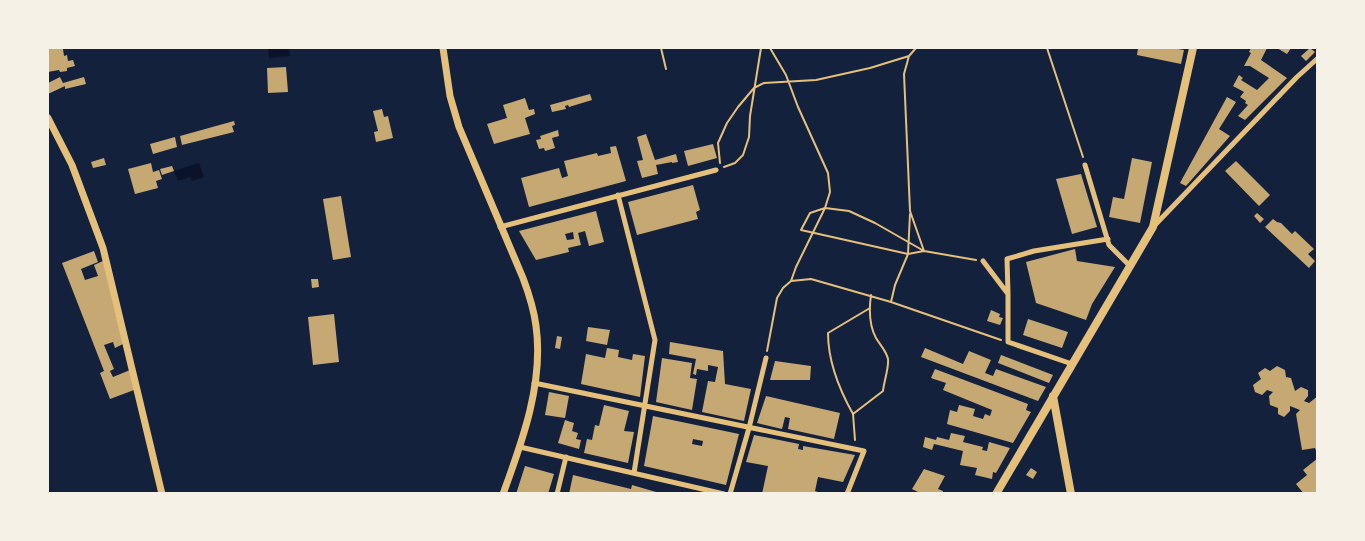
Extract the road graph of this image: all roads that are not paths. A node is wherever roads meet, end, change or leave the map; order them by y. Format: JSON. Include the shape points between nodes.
{"nodes":[{"id":1,"x":443,"y":48,"type":"edge"},
{"id":2,"x":1193,"y":48,"type":"edge"},
{"id":3,"x":1318,"y":58,"type":"edge"},
{"id":4,"x":48,"y":118,"type":"edge"},
{"id":5,"x":1085,"y":165,"type":"road end"},
{"id":6,"x":716,"y":170,"type":"road end"},
{"id":7,"x":618,"y":195,"type":"junction"},
{"id":8,"x":500,"y":227,"type":"junction"},
{"id":9,"x":1153,"y":227,"type":"junction"},
{"id":10,"x":1108,"y":239,"type":"junction"},
{"id":11,"x":983,"y":262,"type":"road end"},
{"id":12,"x":1130,"y":266,"type":"junction"},
{"id":13,"x":1008,"y":294,"type":"junction"},
{"id":14,"x":766,"y":358,"type":"road end"},
{"id":15,"x":1072,"y":364,"type":"junction"},
{"id":16,"x":534,"y":383,"type":"junction"},
{"id":17,"x":1053,"y":396,"type":"junction"},
{"id":18,"x":645,"y":406,"type":"junction"},
{"id":19,"x":749,"y":428,"type":"junction"},
{"id":20,"x":520,"y":447,"type":"junction"},
{"id":21,"x":566,"y":457,"type":"junction"},
{"id":22,"x":634,"y":473,"type":"junction"},
{"id":23,"x":162,"y":494,"type":"edge"},
{"id":24,"x":503,"y":494,"type":"edge"},
{"id":25,"x":557,"y":494,"type":"edge"},
{"id":26,"x":724,"y":494,"type":"edge"},
{"id":27,"x":730,"y":494,"type":"edge"},
{"id":28,"x":847,"y":494,"type":"edge"},
{"id":29,"x":996,"y":494,"type":"edge"},
{"id":30,"x":1071,"y":494,"type":"edge"}],
"edges":[{"from":1,"to":8,"type":"street","via":[[458,127]]},
{"from":2,"to":9,"type":"main road"},
{"from":3,"to":9,"type":"street"},
{"from":4,"to":23,"type":"street","via":[[72,166],[103,248]]},
{"from":5,"to":10,"type":"street"},
{"from":6,"to":7,"type":"street"},
{"from":7,"to":8,"type":"street"},
{"from":7,"to":18,"type":"street","via":[[655,340]]},
{"from":8,"to":16,"type":"street","via":[[532,303],[538,357]]},
{"from":9,"to":12,"type":"main road"},
{"from":10,"to":12,"type":"street"},
{"from":10,"to":13,"type":"street","via":[[1034,251],[1007,259]]},
{"from":11,"to":13,"type":"street"},
{"from":12,"to":15,"type":"main road"},
{"from":13,"to":15,"type":"street","via":[[1008,342]]},
{"from":14,"to":19,"type":"street"},
{"from":15,"to":17,"type":"main road"},
{"from":16,"to":18,"type":"street"},
{"from":16,"to":20,"type":"street"},
{"from":17,"to":29,"type":"main road"},
{"from":17,"to":30,"type":"main road"},
{"from":18,"to":19,"type":"street"},
{"from":18,"to":22,"type":"street"},
{"from":19,"to":27,"type":"street"},
{"from":19,"to":28,"type":"street","via":[[864,451]]},
{"from":20,"to":21,"type":"street"},
{"from":20,"to":24,"type":"street"},
{"from":21,"to":22,"type":"street"},
{"from":21,"to":25,"type":"street"},
{"from":22,"to":26,"type":"street"}]}
